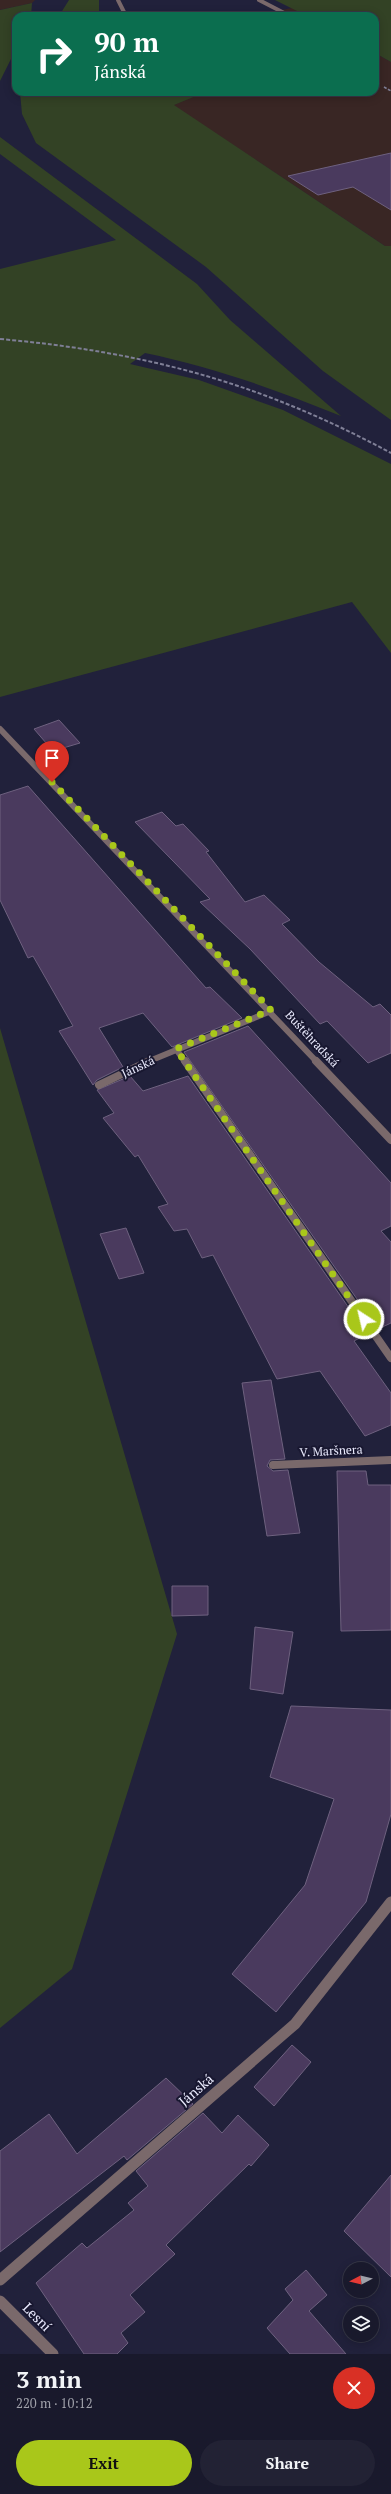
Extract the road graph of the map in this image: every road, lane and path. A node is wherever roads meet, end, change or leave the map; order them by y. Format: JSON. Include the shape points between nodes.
{"nodes":[{"id":1,"x":118,"y":0,"type":"edge"},
{"id":2,"x":259,"y":0,"type":"edge"},
{"id":3,"x":123,"y":12,"type":"edge"},
{"id":4,"x":282,"y":12,"type":"edge"},
{"id":5,"x":0,"y":729,"type":"edge"},
{"id":6,"x":271,"y":1010,"type":"junction"},
{"id":7,"x":176,"y":1049,"type":"junction"},
{"id":8,"x":99,"y":1085,"type":"dead end"},
{"id":9,"x":391,"y":1140,"type":"edge"},
{"id":10,"x":391,"y":1358,"type":"edge"},
{"id":11,"x":391,"y":1460,"type":"edge"},
{"id":12,"x":273,"y":1465,"type":"dead end"},
{"id":13,"x":391,"y":1902,"type":"edge"},
{"id":14,"x":0,"y":2280,"type":"edge"},
{"id":15,"x":0,"y":2301,"type":"edge"},
{"id":16,"x":53,"y":2354,"type":"edge"}],
"edges":[{"from":1,"to":3,"type":"street"},
{"from":2,"to":4,"type":"street"},
{"from":5,"to":6,"type":"street","name":"Buštěhradská"},
{"from":6,"to":7,"type":"street","name":"Jánská"},
{"from":6,"to":9,"type":"street","name":"Buštěhradská"},
{"from":7,"to":8,"type":"street","name":"Jánská"},
{"from":7,"to":10,"type":"street"},
{"from":11,"to":12,"type":"street","name":"V. Maršnera"},
{"from":13,"to":14,"type":"street","name":"Jánská","via":[[295,2024]]},
{"from":15,"to":16,"type":"street","name":"Lesní"}]}
